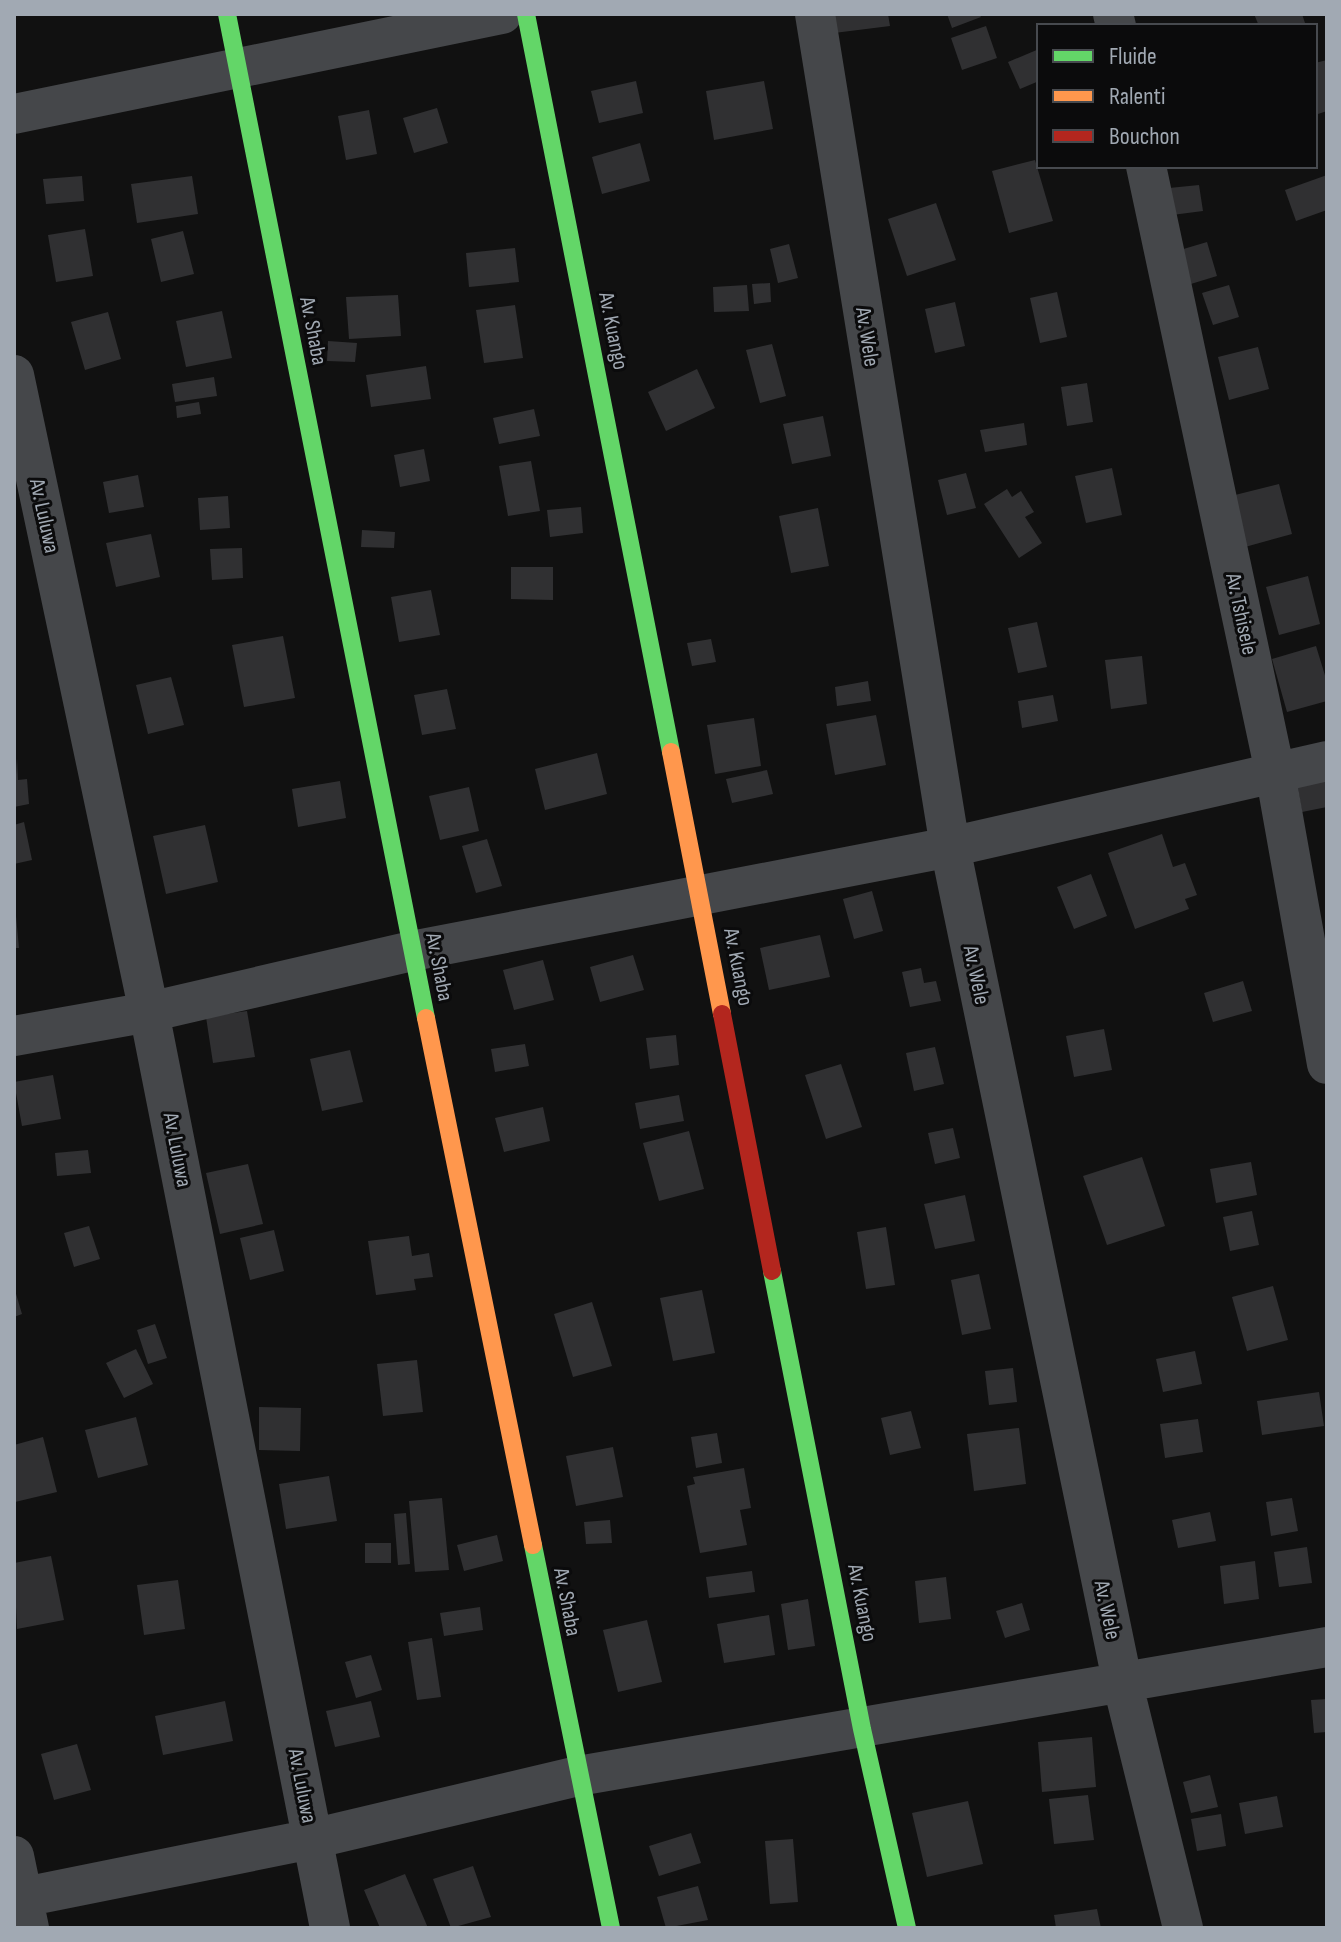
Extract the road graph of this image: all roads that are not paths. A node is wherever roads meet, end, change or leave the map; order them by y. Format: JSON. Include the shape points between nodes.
{"nodes":[{"id":1,"x":227,"y":14,"type":"edge"},
{"id":2,"x":502,"y":14,"type":"edge"},
{"id":3,"x":526,"y":14,"type":"edge"},
{"id":4,"x":815,"y":14,"type":"edge"},
{"id":5,"x":236,"y":68,"type":"junction"},
{"id":6,"x":14,"y":114,"type":"edge"},
{"id":7,"x":1146,"y":168,"type":"edge"},
{"id":8,"x":14,"y":375,"type":"edge"},
{"id":9,"x":1327,"y":761,"type":"edge"},
{"id":10,"x":1275,"y":772,"type":"junction"},
{"id":11,"x":950,"y":847,"type":"junction"},
{"id":12,"x":700,"y":897,"type":"junction"},
{"id":13,"x":412,"y":951,"type":"junction"},
{"id":14,"x":149,"y":1012,"type":"junction"},
{"id":15,"x":14,"y":1036,"type":"edge"},
{"id":16,"x":1327,"y":1064,"type":"edge"},
{"id":17,"x":1327,"y":1647,"type":"edge"},
{"id":18,"x":1123,"y":1685,"type":"junction"},
{"id":19,"x":862,"y":1729,"type":"junction"},
{"id":20,"x":578,"y":1776,"type":"junction"},
{"id":21,"x":312,"y":1839,"type":"junction"},
{"id":22,"x":14,"y":1856,"type":"edge"},
{"id":23,"x":22,"y":1908,"type":"edge"},
{"id":24,"x":330,"y":1928,"type":"edge"},
{"id":25,"x":611,"y":1928,"type":"edge"},
{"id":26,"x":907,"y":1928,"type":"edge"},
{"id":27,"x":1183,"y":1928,"type":"edge"}],
"edges":[{"from":1,"to":5,"type":"street","name":"Av. Shaba"},
{"from":2,"to":5,"type":"street"},
{"from":3,"to":12,"type":"street","name":"Av. Kuango"},
{"from":4,"to":11,"type":"street","name":"Av. Wele"},
{"from":5,"to":6,"type":"street"},
{"from":5,"to":13,"type":"street","name":"Av. Shaba"},
{"from":7,"to":10,"type":"street","name":"Av. Tshisele"},
{"from":8,"to":14,"type":"street","name":"Av. Luluwa"},
{"from":9,"to":10,"type":"street"},
{"from":10,"to":11,"type":"street"},
{"from":10,"to":16,"type":"street","name":"Av. Tshisele"},
{"from":11,"to":12,"type":"street"},
{"from":11,"to":18,"type":"street","name":"Av. Wele"},
{"from":12,"to":13,"type":"street"},
{"from":12,"to":19,"type":"street","name":"Av. Kuango"},
{"from":13,"to":14,"type":"street"},
{"from":13,"to":20,"type":"street","name":"Av. Shaba"},
{"from":14,"to":15,"type":"street"},
{"from":14,"to":21,"type":"street","name":"Av. Luluwa"},
{"from":17,"to":18,"type":"street"},
{"from":18,"to":19,"type":"street"},
{"from":18,"to":27,"type":"street","name":"Av. Wele"},
{"from":19,"to":20,"type":"street"},
{"from":19,"to":26,"type":"street","name":"Av. Kuango"},
{"from":20,"to":21,"type":"street"},
{"from":20,"to":25,"type":"street","name":"Av. Shaba"},
{"from":21,"to":23,"type":"street"},
{"from":21,"to":24,"type":"street","name":"Av. Luluwa"},
{"from":22,"to":23,"type":"street"}]}
